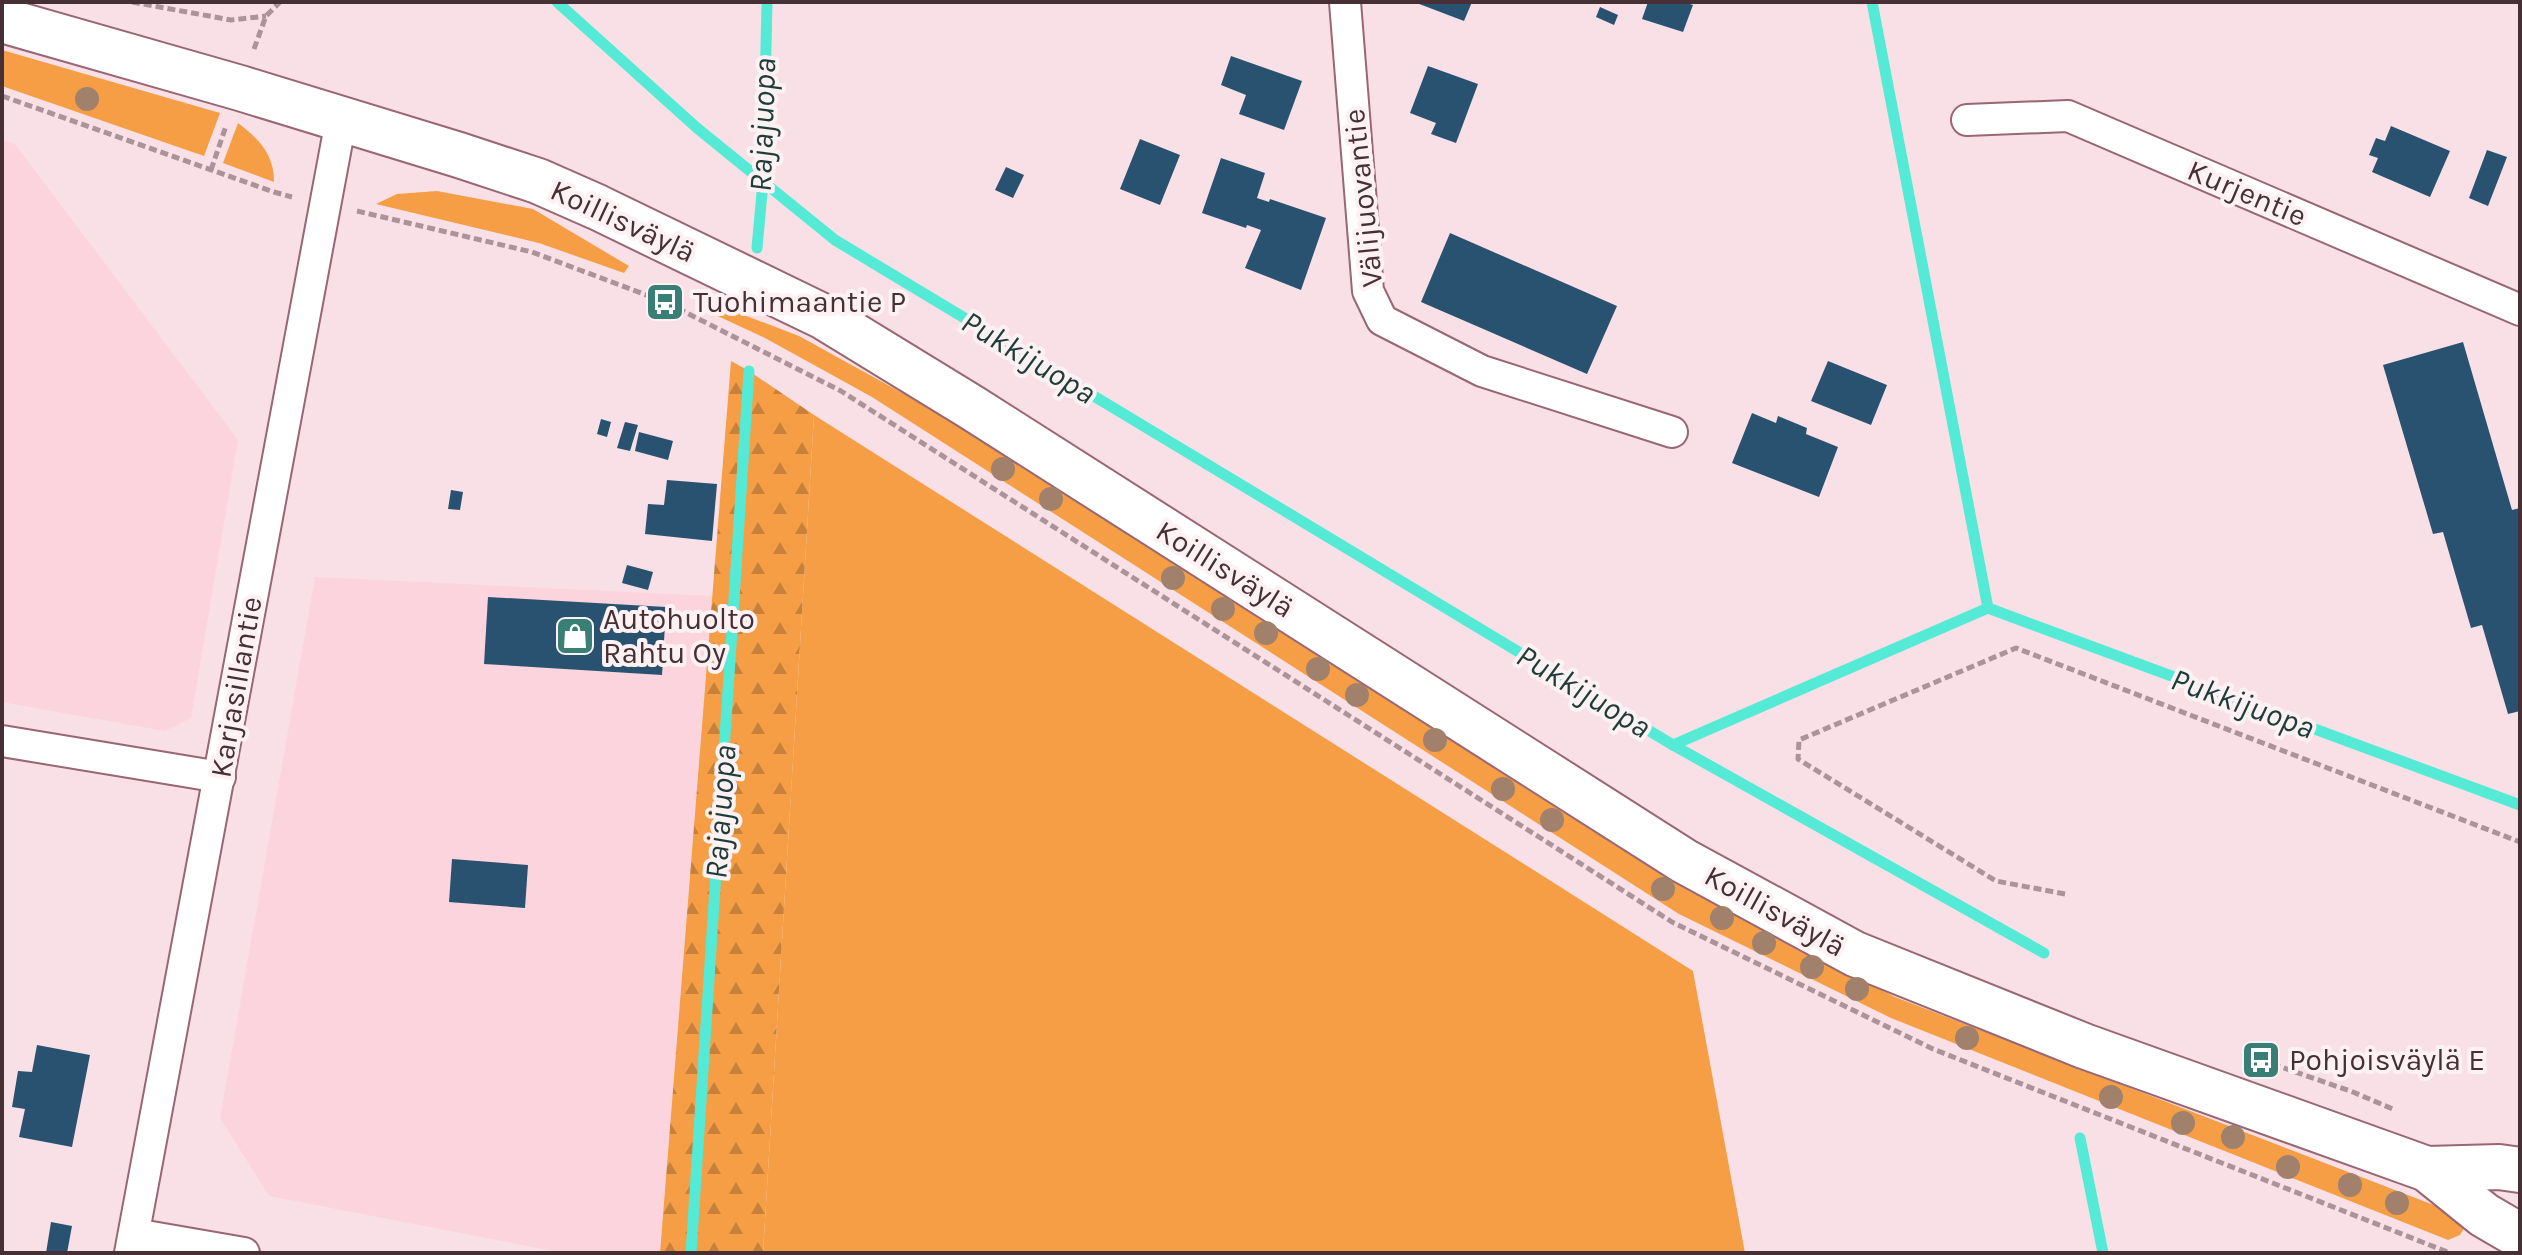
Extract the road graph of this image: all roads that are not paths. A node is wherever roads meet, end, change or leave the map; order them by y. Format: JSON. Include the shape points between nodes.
{"nodes":[{"id":1,"x":1345,"y":2,"type":"edge"},
{"id":2,"x":2,"y":20,"type":"edge"},
{"id":3,"x":341,"y":120,"type":"junction"},
{"id":4,"x":1967,"y":120,"type":"dead end"},
{"id":5,"x":2520,"y":310,"type":"edge"},
{"id":6,"x":1672,"y":432,"type":"dead end"},
{"id":7,"x":2,"y":741,"type":"edge"},
{"id":8,"x":220,"y":777,"type":"junction"},
{"id":9,"x":2427,"y":1169,"type":"junction"},
{"id":10,"x":2520,"y":1170,"type":"edge"},
{"id":11,"x":2520,"y":1236,"type":"edge"},
{"id":12,"x":132,"y":1244,"type":"edge"},
{"id":13,"x":244,"y":1253,"type":"edge"}],
"edges":[{"from":1,"to":6,"type":"street","name":"Välijuovantie","via":[[1368,291],[1382,320],[1482,371]]},
{"from":2,"to":3,"type":"main road","name":"Koillisväylä"},
{"from":3,"to":8,"type":"street","name":"Karjasillantie"},
{"from":3,"to":9,"type":"main road","name":"Koillisväylä","via":[[538,181],[824,317],[1684,861],[1855,954],[2084,1046]]},
{"from":4,"to":5,"type":"street","name":"Kurjentie","via":[[2068,116]]},
{"from":7,"to":8,"type":"street"},
{"from":8,"to":12,"type":"street","name":"Karjasillantie"},
{"from":9,"to":10,"type":"main road","name":"Koillisväylä"},
{"from":9,"to":11,"type":"main road","name":"Koillisväylä","via":[[2484,1215]]},
{"from":12,"to":13,"type":"street"}]}
